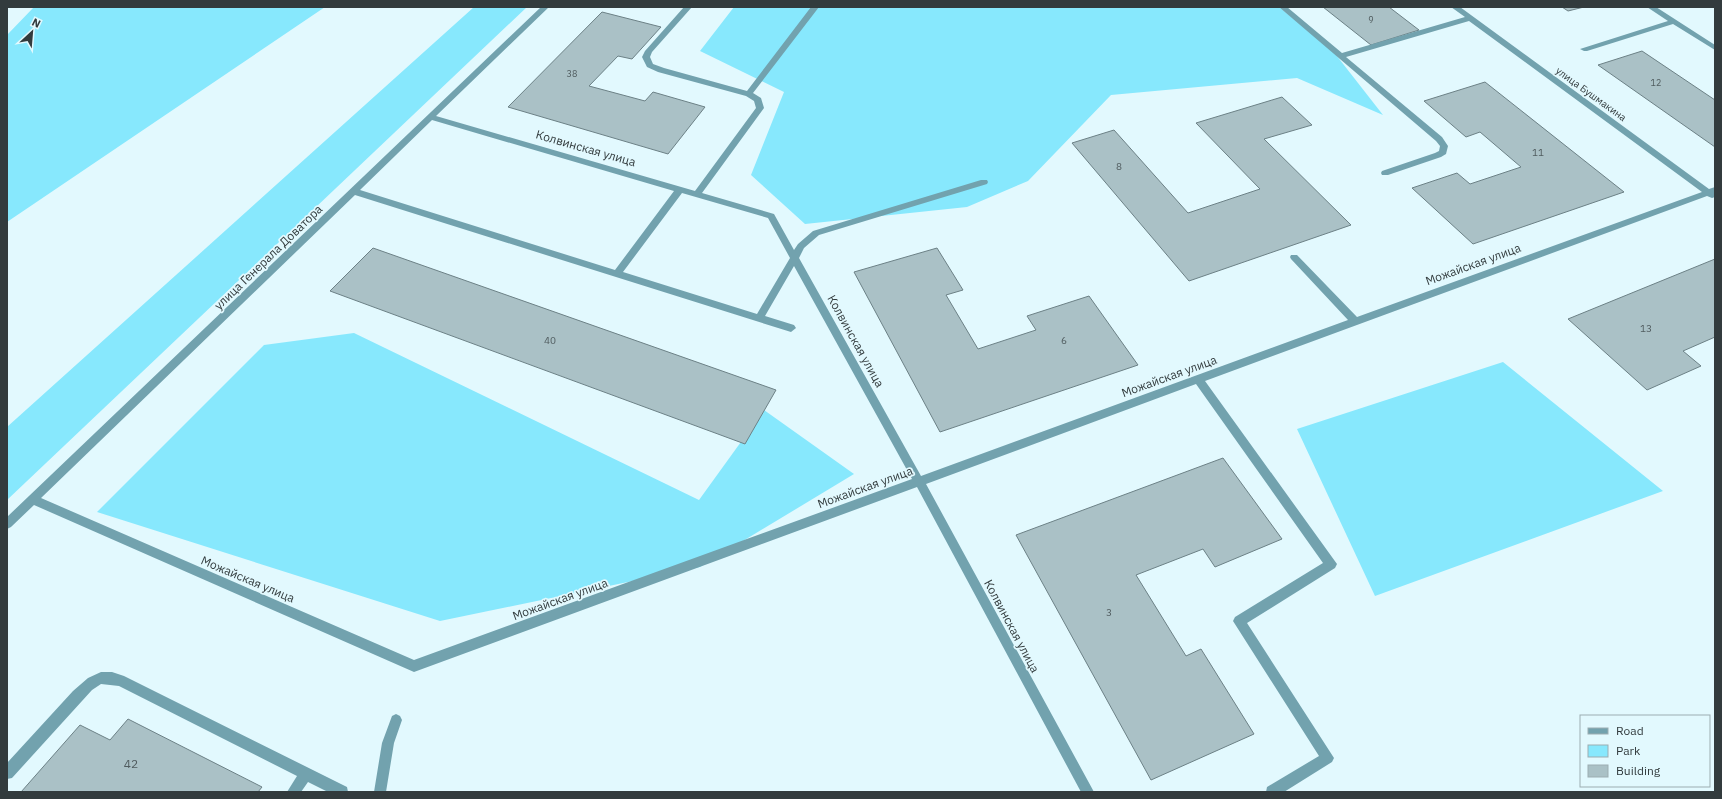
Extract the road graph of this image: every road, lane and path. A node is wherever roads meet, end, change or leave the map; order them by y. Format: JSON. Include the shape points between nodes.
{"nodes":[{"id":1,"x":546,"y":7,"type":"edge"},
{"id":2,"x":688,"y":7,"type":"edge"},
{"id":3,"x":815,"y":7,"type":"edge"},
{"id":4,"x":1283,"y":7,"type":"edge"},
{"id":5,"x":1454,"y":7,"type":"edge"},
{"id":6,"x":1651,"y":7,"type":"edge"},
{"id":7,"x":1470,"y":18,"type":"junction"},
{"id":8,"x":1674,"y":22,"type":"junction"},
{"id":9,"x":1715,"y":48,"type":"edge"},
{"id":10,"x":1584,"y":49,"type":"dead end"},
{"id":11,"x":1341,"y":56,"type":"junction"},
{"id":12,"x":749,"y":94,"type":"junction"},
{"id":13,"x":431,"y":117,"type":"junction"},
{"id":14,"x":1385,"y":173,"type":"dead end"},
{"id":15,"x":984,"y":182,"type":"dead end"},
{"id":16,"x":680,"y":189,"type":"junction"},
{"id":17,"x":353,"y":191,"type":"junction"},
{"id":18,"x":1713,"y":193,"type":"edge"},
{"id":19,"x":697,"y":194,"type":"junction"},
{"id":20,"x":1294,"y":257,"type":"dead end"},
{"id":21,"x":795,"y":258,"type":"junction"},
{"id":22,"x":617,"y":274,"type":"junction"},
{"id":23,"x":759,"y":318,"type":"junction"},
{"id":24,"x":1355,"y":321,"type":"junction"},
{"id":25,"x":791,"y":328,"type":"dead end"},
{"id":26,"x":1198,"y":379,"type":"junction"},
{"id":27,"x":919,"y":481,"type":"junction"},
{"id":28,"x":32,"y":500,"type":"junction"},
{"id":29,"x":7,"y":524,"type":"edge"},
{"id":30,"x":396,"y":720,"type":"dead end"},
{"id":31,"x":7,"y":773,"type":"edge"},
{"id":32,"x":306,"y":774,"type":"junction"},
{"id":33,"x":292,"y":792,"type":"edge"},
{"id":34,"x":342,"y":792,"type":"edge"},
{"id":35,"x":380,"y":792,"type":"edge"},
{"id":36,"x":1088,"y":792,"type":"edge"},
{"id":37,"x":1272,"y":792,"type":"edge"}],
"edges":[{"from":1,"to":13,"type":"street","name":"улица Генерала Доватора"},
{"from":2,"to":12,"type":"street","via":[[649,51],[646,57],[650,65]]},
{"from":3,"to":12,"type":"street"},
{"from":4,"to":11,"type":"street"},
{"from":5,"to":7,"type":"street","name":"улица Бушмакина"},
{"from":6,"to":8,"type":"street"},
{"from":7,"to":11,"type":"street"},
{"from":7,"to":18,"type":"street","name":"улица Бушмакина"},
{"from":8,"to":9,"type":"street"},
{"from":8,"to":10,"type":"street"},
{"from":11,"to":14,"type":"street","via":[[1444,146],[1443,152],[1438,156]]},
{"from":12,"to":19,"type":"street","via":[[758,100],[760,108]]},
{"from":13,"to":16,"type":"street","name":"Колвинская улица"},
{"from":13,"to":17,"type":"street","name":"улица Генерала Доватора"},
{"from":15,"to":21,"type":"street","via":[[816,233],[808,239]]},
{"from":16,"to":19,"type":"street","name":"Колвинская улица"},
{"from":16,"to":22,"type":"street"},
{"from":17,"to":22,"type":"street"},
{"from":17,"to":28,"type":"street","name":"улица Генерала Доватора"},
{"from":18,"to":24,"type":"street","name":"Можайская улица"},
{"from":19,"to":21,"type":"street","name":"Колвинская улица","via":[[771,216]]},
{"from":20,"to":24,"type":"street"},
{"from":21,"to":23,"type":"street"},
{"from":21,"to":27,"type":"street","name":"Колвинская улица"},
{"from":22,"to":23,"type":"street"},
{"from":23,"to":25,"type":"street"},
{"from":24,"to":26,"type":"street","name":"Можайская улица"},
{"from":26,"to":27,"type":"street","name":"Можайская улица"},
{"from":26,"to":37,"type":"street","via":[[1331,564],[1239,621],[1328,758]]},
{"from":27,"to":28,"type":"street","name":"Можайская улица","via":[[414,666]]},
{"from":27,"to":36,"type":"street","name":"Колвинская улица"},
{"from":28,"to":29,"type":"street","name":"улица Генерала Доватора"},
{"from":30,"to":35,"type":"street","via":[[388,742]]},
{"from":31,"to":32,"type":"street","via":[[77,695],[90,683],[106,676],[120,680]]},
{"from":32,"to":33,"type":"street"},
{"from":32,"to":34,"type":"street"}]}
